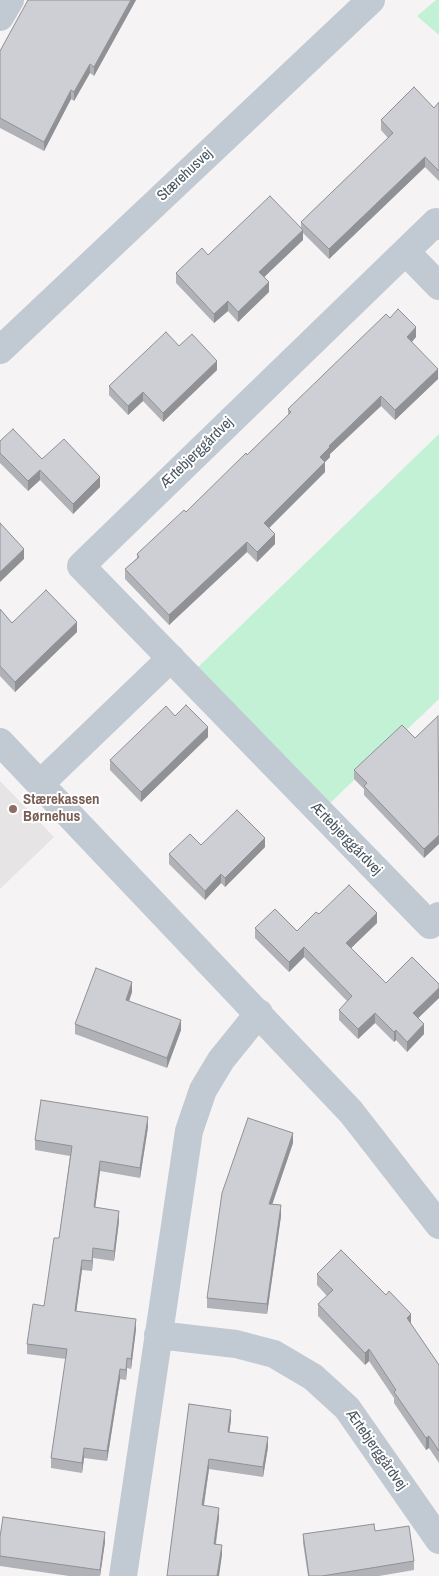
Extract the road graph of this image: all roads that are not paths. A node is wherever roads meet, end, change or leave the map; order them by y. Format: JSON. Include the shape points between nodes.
{"nodes":[{"id":1,"x":10,"y":0,"type":"edge"},
{"id":2,"x":371,"y":0,"type":"edge"},
{"id":3,"x":0,"y":18,"type":"edge"},
{"id":4,"x":439,"y":226,"type":"edge"},
{"id":5,"x":406,"y":252,"type":"junction"},
{"id":6,"x":439,"y":286,"type":"edge"},
{"id":7,"x":0,"y":350,"type":"edge"},
{"id":8,"x":171,"y":658,"type":"junction"},
{"id":9,"x":0,"y":742,"type":"edge"},
{"id":10,"x":40,"y":784,"type":"junction"},
{"id":11,"x":439,"y":916,"type":"edge"},
{"id":12,"x":259,"y":1013,"type":"junction"},
{"id":13,"x":439,"y":1225,"type":"edge"},
{"id":14,"x":158,"y":1336,"type":"junction"},
{"id":15,"x":439,"y":1540,"type":"edge"},
{"id":16,"x":123,"y":1576,"type":"edge"}],
"edges":[{"from":1,"to":3,"type":"street"},
{"from":2,"to":7,"type":"street","name":"Stærehusvej"},
{"from":4,"to":5,"type":"street","name":"Ærtebjerggårdvej","via":[[436,222]]},
{"from":5,"to":6,"type":"street"},
{"from":5,"to":8,"type":"street","name":"Ærtebjerggårdvej","via":[[81,566]]},
{"from":8,"to":10,"type":"street"},
{"from":8,"to":11,"type":"street","name":"Ærtebjerggårdvej","via":[[430,925]]},
{"from":9,"to":10,"type":"street"},
{"from":10,"to":12,"type":"street"},
{"from":12,"to":13,"type":"street","via":[[351,1112]]},
{"from":12,"to":14,"type":"street","via":[[220,1060],[203,1090],[189,1131]]},
{"from":14,"to":15,"type":"street","name":"Ærtebjerggårdvej","via":[[246,1347],[274,1354],[312,1377],[347,1408]]},
{"from":14,"to":16,"type":"street"}]}
